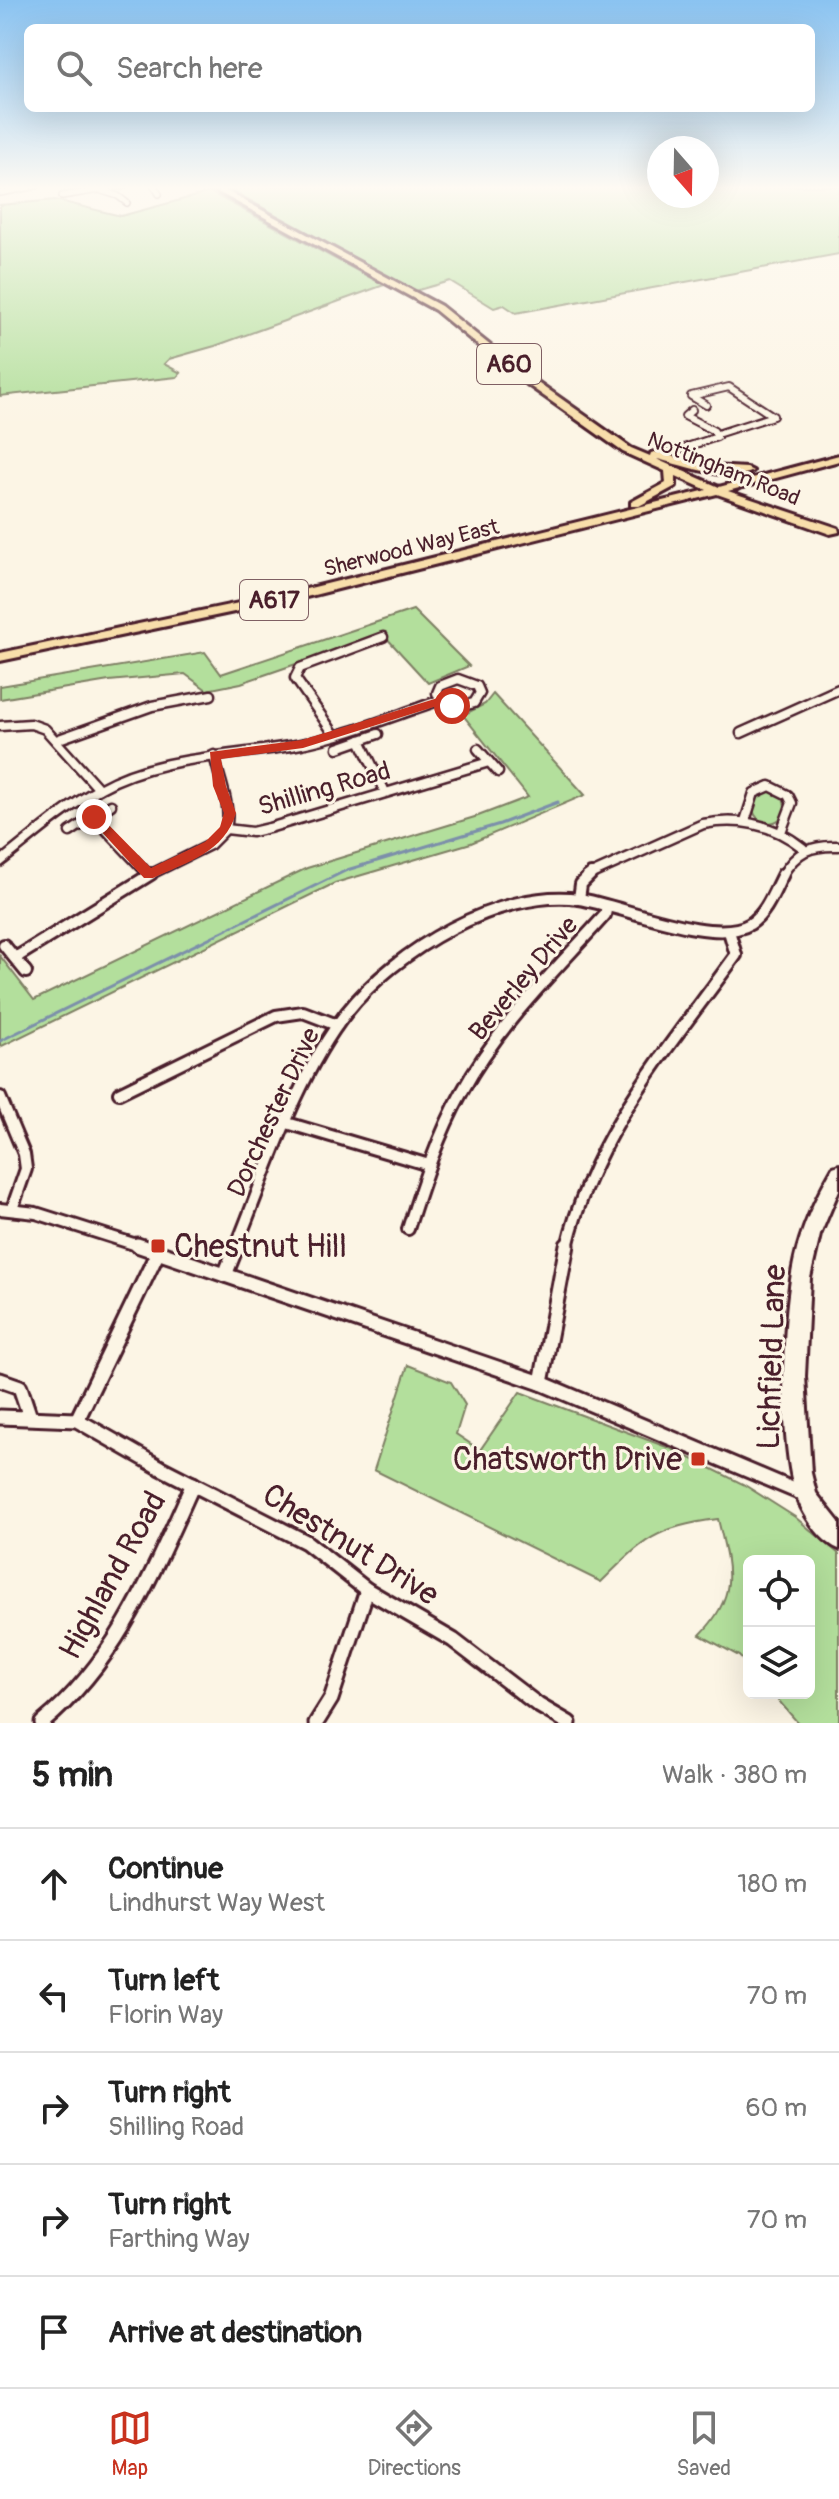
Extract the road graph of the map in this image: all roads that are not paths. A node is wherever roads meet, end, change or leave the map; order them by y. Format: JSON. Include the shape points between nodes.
{"nodes":[{"id":1,"x":361,"y":266,"type":"edge"},
{"id":2,"x":706,"y":405,"type":"dead end"},
{"id":3,"x":692,"y":410,"type":"dead end"},
{"id":4,"x":717,"y":434,"type":"junction"},
{"id":5,"x":839,"y":455,"type":"edge"},
{"id":6,"x":651,"y":458,"type":"junction"},
{"id":7,"x":670,"y":471,"type":"junction"},
{"id":8,"x":747,"y":471,"type":"junction"},
{"id":9,"x":717,"y":485,"type":"junction"},
{"id":10,"x":635,"y":504,"type":"junction"},
{"id":11,"x":596,"y":520,"type":"junction"},
{"id":12,"x":837,"y":532,"type":"edge"},
{"id":13,"x":383,"y":637,"type":"dead end"},
{"id":14,"x":0,"y":657,"type":"edge"},
{"id":15,"x":839,"y":689,"type":"edge"},
{"id":16,"x":211,"y":695,"type":"dead end"},
{"id":17,"x":441,"y":700,"type":"junction"},
{"id":18,"x":0,"y":726,"type":"edge"},
{"id":19,"x":741,"y":733,"type":"dead end"},
{"id":20,"x":334,"y":734,"type":"junction"},
{"id":21,"x":378,"y":734,"type":"dead end"},
{"id":22,"x":59,"y":739,"type":"junction"},
{"id":23,"x":360,"y":740,"type":"junction"},
{"id":24,"x":338,"y":748,"type":"dead end"},
{"id":25,"x":478,"y":749,"type":"dead end"},
{"id":26,"x":214,"y":755,"type":"junction"},
{"id":27,"x":489,"y":762,"type":"junction"},
{"id":28,"x":498,"y":772,"type":"dead end"},
{"id":29,"x":99,"y":789,"type":"junction"},
{"id":30,"x":385,"y":792,"type":"junction"},
{"id":31,"x":111,"y":805,"type":"dead end"},
{"id":32,"x":94,"y":817,"type":"junction"},
{"id":33,"x":745,"y":821,"type":"junction"},
{"id":34,"x":226,"y":829,"type":"junction"},
{"id":35,"x":70,"y":832,"type":"dead end"},
{"id":36,"x":781,"y":832,"type":"junction"},
{"id":37,"x":839,"y":846,"type":"edge"},
{"id":38,"x":803,"y":848,"type":"junction"},
{"id":39,"x":0,"y":862,"type":"edge"},
{"id":40,"x":149,"y":875,"type":"junction"},
{"id":41,"x":579,"y":899,"type":"junction"},
{"id":42,"x":607,"y":906,"type":"junction"},
{"id":43,"x":729,"y":931,"type":"junction"},
{"id":44,"x":4,"y":945,"type":"dead end"},
{"id":45,"x":15,"y":958,"type":"junction"},
{"id":46,"x":26,"y":972,"type":"dead end"},
{"id":47,"x":337,"y":1025,"type":"junction"},
{"id":48,"x":119,"y":1093,"type":"dead end"},
{"id":49,"x":0,"y":1097,"type":"edge"},
{"id":50,"x":287,"y":1123,"type":"junction"},
{"id":51,"x":429,"y":1165,"type":"junction"},
{"id":52,"x":839,"y":1173,"type":"edge"},
{"id":53,"x":6,"y":1209,"type":"edge"},
{"id":54,"x":408,"y":1229,"type":"dead end"},
{"id":55,"x":158,"y":1252,"type":"junction"},
{"id":56,"x":225,"y":1275,"type":"junction"},
{"id":57,"x":0,"y":1380,"type":"edge"},
{"id":58,"x":541,"y":1383,"type":"junction"},
{"id":59,"x":0,"y":1417,"type":"edge"},
{"id":60,"x":30,"y":1417,"type":"junction"},
{"id":61,"x":77,"y":1420,"type":"junction"},
{"id":62,"x":193,"y":1484,"type":"junction"},
{"id":63,"x":807,"y":1496,"type":"junction"},
{"id":64,"x":839,"y":1538,"type":"edge"},
{"id":65,"x":367,"y":1590,"type":"junction"},
{"id":66,"x":42,"y":1723,"type":"edge"},
{"id":67,"x":316,"y":1723,"type":"edge"},
{"id":68,"x":569,"y":1723,"type":"edge"}],
"edges":[{"from":1,"to":6,"type":"highway","name":"Nottingham Road","number":"A60","via":[[438,308],[618,444]]},
{"from":2,"to":4,"type":"street","via":[[691,396],[729,387],[773,416]]},
{"from":3,"to":4,"type":"street","via":[[685,416]]},
{"from":4,"to":6,"type":"street"},
{"from":5,"to":8,"type":"highway","number":"A617"},
{"from":5,"to":9,"type":"highway","number":"A617"},
{"from":6,"to":7,"type":"highway","name":"Nottingham Road","number":"A60"},
{"from":6,"to":8,"type":"highway"},
{"from":6,"to":9,"type":"highway"},
{"from":7,"to":9,"type":"highway","name":"Nottingham Road","number":"A60"},
{"from":7,"to":10,"type":"highway","via":[[672,484]]},
{"from":8,"to":9,"type":"highway","number":"A617"},
{"from":9,"to":10,"type":"highway"},
{"from":9,"to":11,"type":"highway","name":"Sherwood Way East","number":"A617"},
{"from":9,"to":12,"type":"highway","name":"Nottingham Road","number":"A60"},
{"from":9,"to":12,"type":"highway","name":"Nottingham Road","number":"A60"},
{"from":10,"to":11,"type":"highway","name":"Sherwood Way East","number":"A617"},
{"from":11,"to":14,"type":"highway","name":"Sherwood Way East","number":"A617","via":[[306,593]]},
{"from":13,"to":20,"type":"street","via":[[300,668],[295,678]]},
{"from":15,"to":19,"type":"street"},
{"from":16,"to":22,"type":"street","via":[[194,692]]},
{"from":17,"to":17,"type":"street","via":[[438,689],[453,679],[469,681],[479,690],[477,701],[469,705]]},
{"from":17,"to":20,"type":"street"},
{"from":18,"to":22,"type":"street","via":[[32,724]]},
{"from":20,"to":26,"type":"street","via":[[286,748]]},
{"from":21,"to":23,"type":"street"},
{"from":22,"to":29,"type":"street"},
{"from":23,"to":24,"type":"street"},
{"from":23,"to":30,"type":"street"},
{"from":25,"to":27,"type":"street"},
{"from":26,"to":29,"type":"street","via":[[164,765]]},
{"from":26,"to":34,"type":"street","via":[[230,813]]},
{"from":27,"to":28,"type":"street"},
{"from":27,"to":30,"type":"street","name":"Shilling Road"},
{"from":29,"to":39,"type":"street"},
{"from":30,"to":34,"type":"street","name":"Shilling Road","via":[[261,830]]},
{"from":31,"to":32,"type":"street"},
{"from":32,"to":35,"type":"street"},
{"from":32,"to":40,"type":"street"},
{"from":33,"to":36,"type":"street"},
{"from":33,"to":36,"type":"street","via":[[754,793],[770,786],[781,789],[792,803]]},
{"from":33,"to":41,"type":"street","via":[[703,824],[611,864],[587,876]]},
{"from":34,"to":40,"type":"street","name":"Shilling Road","via":[[210,845]]},
{"from":36,"to":38,"type":"street"},
{"from":37,"to":38,"type":"street"},
{"from":38,"to":43,"type":"street","via":[[758,918]]},
{"from":40,"to":45,"type":"street","name":"Shilling Road"},
{"from":41,"to":42,"type":"street","name":"Dorchester Drive"},
{"from":41,"to":47,"type":"street","name":"Dorchester Drive","via":[[526,901],[442,932],[366,992]]},
{"from":42,"to":43,"type":"street","name":"Dorchester Drive"},
{"from":42,"to":51,"type":"street","name":"Beverley Drive","via":[[605,915],[532,994],[474,1071]]},
{"from":43,"to":58,"type":"street","via":[[736,955],[624,1108],[579,1200]]},
{"from":44,"to":45,"type":"street"},
{"from":45,"to":46,"type":"street"},
{"from":47,"to":48,"type":"street","via":[[303,1012],[276,1016],[137,1090]]},
{"from":47,"to":50,"type":"street","name":"Dorchester Drive"},
{"from":49,"to":53,"type":"street","via":[[26,1169]]},
{"from":50,"to":51,"type":"street"},
{"from":50,"to":56,"type":"street","name":"Dorchester Drive"},
{"from":51,"to":54,"type":"street","name":"Beverley Drive"},
{"from":52,"to":63,"type":"street","name":"Lichfield Lane","via":[[813,1223],[803,1261],[796,1387]]},
{"from":53,"to":55,"type":"street"},
{"from":55,"to":56,"type":"street"},
{"from":55,"to":61,"type":"street"},
{"from":56,"to":58,"type":"street"},
{"from":57,"to":60,"type":"street","via":[[20,1387]]},
{"from":58,"to":63,"type":"street"},
{"from":59,"to":60,"type":"street","name":"Chestnut Drive"},
{"from":60,"to":61,"type":"street","name":"Chestnut Drive"},
{"from":61,"to":62,"type":"street","name":"Chestnut Drive"},
{"from":62,"to":65,"type":"street","name":"Chestnut Drive","via":[[306,1542]]},
{"from":62,"to":66,"type":"street","name":"Highland Road","via":[[107,1654],[83,1686]]},
{"from":63,"to":64,"type":"street","name":"Lichfield Lane"},
{"from":65,"to":67,"type":"street","via":[[331,1699]]},
{"from":65,"to":68,"type":"street","name":"Chestnut Drive","via":[[453,1640]]}]}
